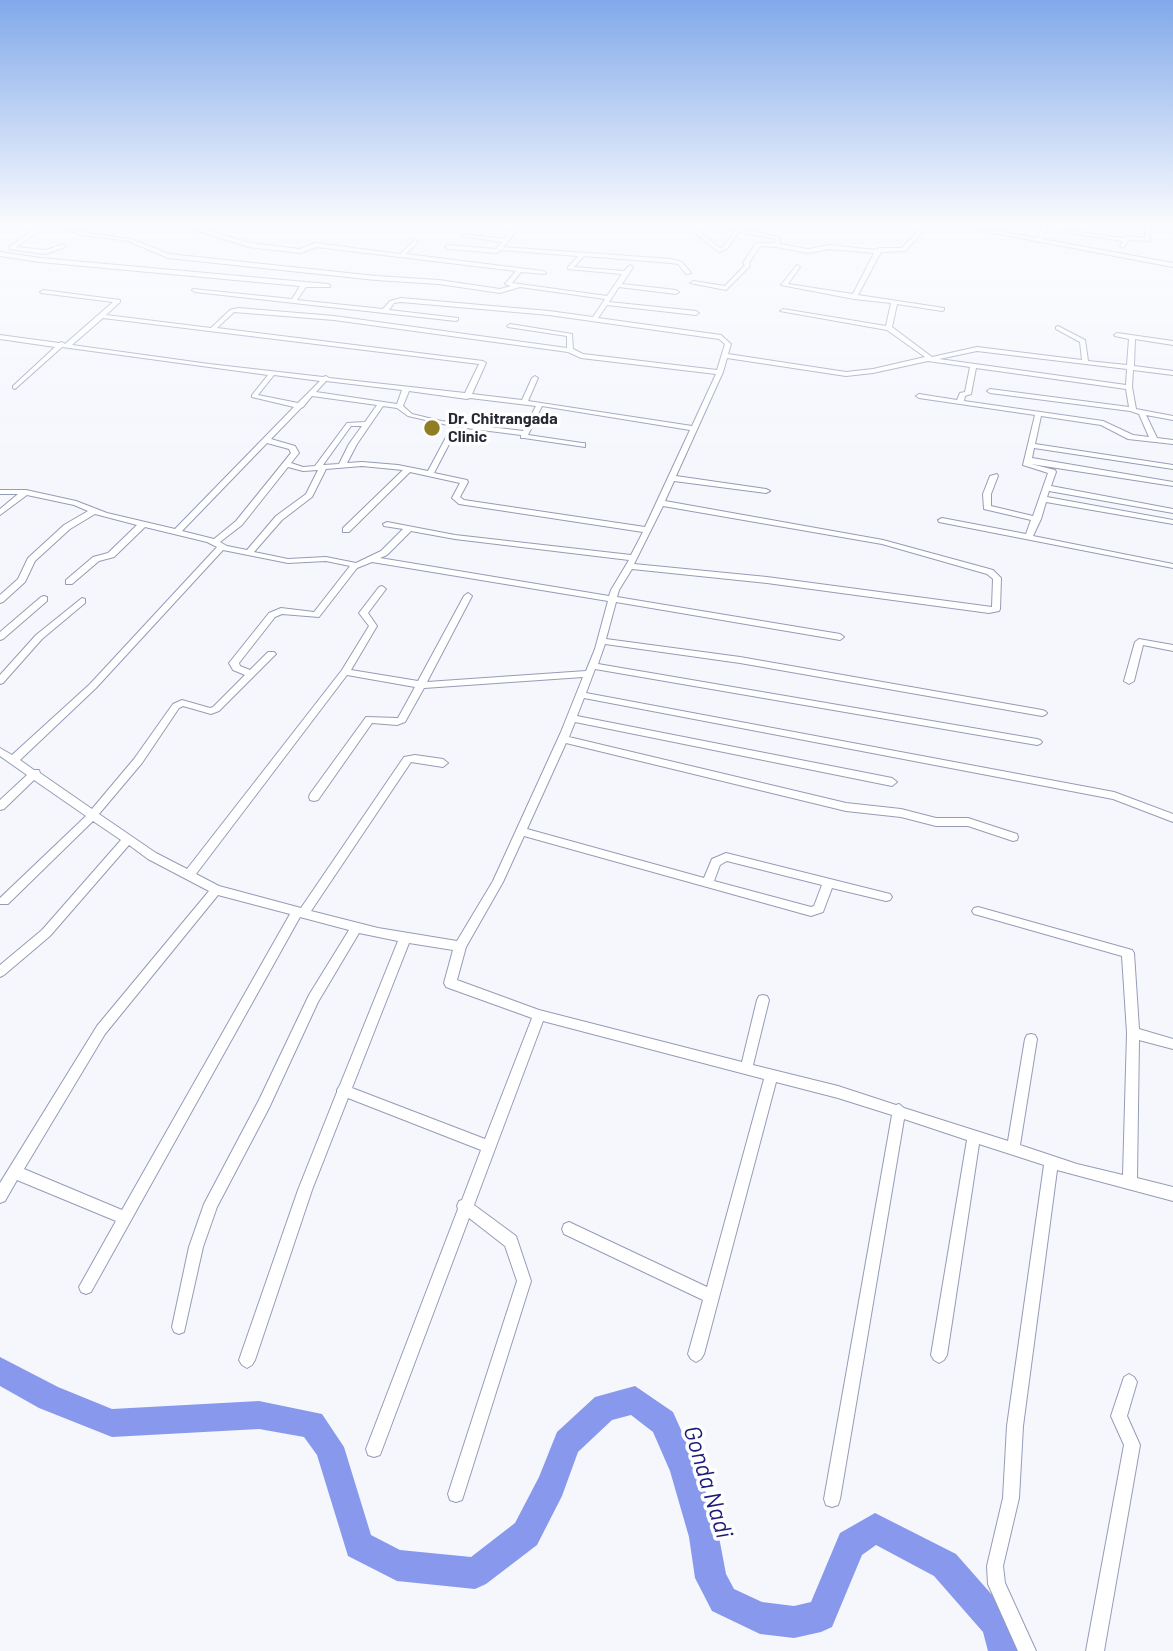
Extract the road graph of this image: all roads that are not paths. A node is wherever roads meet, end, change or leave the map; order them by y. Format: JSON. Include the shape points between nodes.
{"nodes":[{"id":1,"x":116,"y":303,"type":"edge"},
{"id":2,"x":325,"y":303,"type":"edge"},
{"id":3,"x":391,"y":303,"type":"edge"},
{"id":4,"x":436,"y":303,"type":"edge"},
{"id":5,"x":605,"y":303,"type":"edge"},
{"id":6,"x":628,"y":303,"type":"edge"},
{"id":7,"x":894,"y":303,"type":"joint"},
{"id":8,"x":386,"y":309,"type":"junction"},
{"id":9,"x":942,"y":309,"type":"dead end"},
{"id":10,"x":783,"y":311,"type":"dead end"},
{"id":11,"x":696,"y":313,"type":"dead end"},
{"id":12,"x":103,"y":316,"type":"junction"},
{"id":13,"x":456,"y":319,"type":"dead end"},
{"id":14,"x":594,"y":320,"type":"junction"},
{"id":15,"x":510,"y":326,"type":"dead end"},
{"id":16,"x":214,"y":328,"type":"junction"},
{"id":17,"x":889,"y":328,"type":"junction"},
{"id":18,"x":1058,"y":328,"type":"dead end"},
{"id":19,"x":1117,"y":335,"type":"dead end"},
{"id":20,"x":0,"y":337,"type":"edge"},
{"id":21,"x":1132,"y":338,"type":"junction"},
{"id":22,"x":1173,"y":343,"type":"edge"},
{"id":23,"x":65,"y":344,"type":"junction"},
{"id":24,"x":570,"y":350,"type":"junction"},
{"id":25,"x":726,"y":356,"type":"junction"},
{"id":26,"x":926,"y":358,"type":"junction"},
{"id":27,"x":1085,"y":360,"type":"junction"},
{"id":28,"x":973,"y":366,"type":"junction"},
{"id":29,"x":1133,"y":367,"type":"junction"},
{"id":30,"x":720,"y":372,"type":"junction"},
{"id":31,"x":273,"y":373,"type":"junction"},
{"id":32,"x":1173,"y":373,"type":"edge"},
{"id":33,"x":536,"y":378,"type":"dead end"},
{"id":34,"x":326,"y":379,"type":"junction"},
{"id":35,"x":15,"y":387,"type":"dead end"},
{"id":36,"x":1129,"y":387,"type":"junction"},
{"id":37,"x":406,"y":389,"type":"junction"},
{"id":38,"x":990,"y":391,"type":"dead end"},
{"id":39,"x":312,"y":394,"type":"junction"},
{"id":40,"x":919,"y":396,"type":"dead end"},
{"id":41,"x":467,"y":397,"type":"junction"},
{"id":42,"x":960,"y":402,"type":"junction"},
{"id":43,"x":524,"y":403,"type":"junction"},
{"id":44,"x":381,"y":404,"type":"junction"},
{"id":45,"x":540,"y":404,"type":"junction"},
{"id":46,"x":301,"y":406,"type":"junction"},
{"id":47,"x":399,"y":406,"type":"junction"},
{"id":48,"x":1131,"y":409,"type":"junction"},
{"id":49,"x":1142,"y":414,"type":"junction"},
{"id":50,"x":1038,"y":415,"type":"junction"},
{"id":51,"x":1173,"y":418,"type":"edge"},
{"id":52,"x":366,"y":424,"type":"junction"},
{"id":53,"x":456,"y":425,"type":"junction"},
{"id":54,"x":693,"y":428,"type":"junction"},
{"id":55,"x":524,"y":433,"type":"junction"},
{"id":56,"x":1154,"y":440,"type":"junction"},
{"id":57,"x":268,"y":441,"type":"junction"},
{"id":58,"x":1173,"y":442,"type":"edge"},
{"id":59,"x":582,"y":445,"type":"dead end"},
{"id":60,"x":1032,"y":446,"type":"junction"},
{"id":61,"x":1028,"y":460,"type":"junction"},
{"id":62,"x":287,"y":464,"type":"junction"},
{"id":63,"x":342,"y":465,"type":"junction"},
{"id":64,"x":1173,"y":467,"type":"edge"},
{"id":65,"x":320,"y":468,"type":"junction"},
{"id":66,"x":409,"y":469,"type":"junction"},
{"id":67,"x":430,"y":474,"type":"junction"},
{"id":68,"x":994,"y":477,"type":"dead end"},
{"id":69,"x":671,"y":478,"type":"junction"},
{"id":70,"x":1173,"y":484,"type":"edge"},
{"id":71,"x":1047,"y":488,"type":"junction"},
{"id":72,"x":766,"y":491,"type":"dead end"},
{"id":73,"x":0,"y":492,"type":"edge"},
{"id":74,"x":26,"y":492,"type":"junction"},
{"id":75,"x":1044,"y":499,"type":"junction"},
{"id":76,"x":660,"y":503,"type":"junction"},
{"id":77,"x":94,"y":510,"type":"junction"},
{"id":78,"x":1173,"y":511,"type":"edge"},
{"id":79,"x":0,"y":513,"type":"edge"},
{"id":80,"x":1037,"y":519,"type":"junction"},
{"id":81,"x":942,"y":520,"type":"dead end"},
{"id":82,"x":1173,"y":522,"type":"edge"},
{"id":83,"x":143,"y":524,"type":"junction"},
{"id":84,"x":387,"y":524,"type":"dead end"},
{"id":85,"x":409,"y":528,"type":"junction"},
{"id":86,"x":346,"y":530,"type":"dead end"},
{"id":87,"x":648,"y":530,"type":"junction"},
{"id":88,"x":177,"y":532,"type":"junction"},
{"id":89,"x":1030,"y":535,"type":"junction"},
{"id":90,"x":218,"y":545,"type":"junction"},
{"id":91,"x":249,"y":553,"type":"junction"},
{"id":92,"x":372,"y":559,"type":"junction"},
{"id":93,"x":632,"y":562,"type":"junction"},
{"id":94,"x":356,"y":566,"type":"junction"},
{"id":95,"x":1173,"y":566,"type":"edge"},
{"id":96,"x":69,"y":582,"type":"dead end"},
{"id":97,"x":382,"y":589,"type":"dead end"},
{"id":98,"x":468,"y":596,"type":"dead end"},
{"id":99,"x":44,"y":599,"type":"dead end"},
{"id":100,"x":0,"y":600,"type":"edge"},
{"id":101,"x":82,"y":601,"type":"dead end"},
{"id":102,"x":612,"y":601,"type":"junction"},
{"id":103,"x":0,"y":637,"type":"edge"},
{"id":104,"x":840,"y":637,"type":"dead end"},
{"id":105,"x":601,"y":641,"type":"junction"},
{"id":106,"x":1173,"y":648,"type":"edge"},
{"id":107,"x":271,"y":654,"type":"dead end"},
{"id":108,"x":592,"y":670,"type":"junction"},
{"id":109,"x":345,"y":672,"type":"junction"},
{"id":110,"x":251,"y":674,"type":"junction"},
{"id":111,"x":0,"y":681,"type":"edge"},
{"id":112,"x":1129,"y":681,"type":"dead end"},
{"id":113,"x":421,"y":685,"type":"junction"},
{"id":114,"x":583,"y":695,"type":"junction"},
{"id":115,"x":1042,"y":713,"type":"dead end"},
{"id":116,"x":572,"y":718,"type":"junction"},
{"id":117,"x":563,"y":739,"type":"junction"},
{"id":118,"x":1037,"y":742,"type":"dead end"},
{"id":119,"x":0,"y":751,"type":"edge"},
{"id":120,"x":14,"y":759,"type":"junction"},
{"id":121,"x":443,"y":763,"type":"dead end"},
{"id":122,"x":35,"y":773,"type":"junction"},
{"id":123,"x":892,"y":782,"type":"dead end"},
{"id":124,"x":314,"y":797,"type":"dead end"},
{"id":125,"x":0,"y":806,"type":"edge"},
{"id":126,"x":93,"y":815,"type":"junction"},
{"id":127,"x":1173,"y":818,"type":"edge"},
{"id":128,"x":522,"y":831,"type":"junction"},
{"id":129,"x":1013,"y":837,"type":"dead end"},
{"id":130,"x":128,"y":839,"type":"junction"},
{"id":131,"x":188,"y":876,"type":"junction"},
{"id":132,"x":708,"y":883,"type":"junction"},
{"id":133,"x":828,"y":883,"type":"junction"},
{"id":134,"x":216,"y":890,"type":"junction"},
{"id":135,"x":886,"y":897,"type":"dead end"},
{"id":136,"x":4,"y":901,"type":"dead end"},
{"id":137,"x":978,"y":911,"type":"dead end"},
{"id":138,"x":300,"y":913,"type":"junction"},
{"id":139,"x":356,"y":928,"type":"junction"},
{"id":140,"x":405,"y":938,"type":"junction"},
{"id":141,"x":460,"y":946,"type":"junction"},
{"id":142,"x":0,"y":972,"type":"edge"},
{"id":143,"x":763,"y":1000,"type":"dead end"},
{"id":144,"x":539,"y":1015,"type":"junction"},
{"id":145,"x":1133,"y":1033,"type":"junction"},
{"id":146,"x":1031,"y":1039,"type":"dead end"},
{"id":147,"x":1173,"y":1044,"type":"edge"},
{"id":148,"x":746,"y":1069,"type":"junction"},
{"id":149,"x":771,"y":1075,"type":"junction"},
{"id":150,"x":343,"y":1090,"type":"junction"},
{"id":151,"x":900,"y":1110,"type":"junction"},
{"id":152,"x":974,"y":1135,"type":"junction"},
{"id":153,"x":490,"y":1147,"type":"junction"},
{"id":154,"x":1013,"y":1149,"type":"junction"},
{"id":155,"x":1051,"y":1161,"type":"junction"},
{"id":156,"x":14,"y":1172,"type":"junction"},
{"id":157,"x":1129,"y":1183,"type":"junction"},
{"id":158,"x":1173,"y":1194,"type":"edge"},
{"id":159,"x":0,"y":1196,"type":"edge"},
{"id":160,"x":464,"y":1206,"type":"junction"},
{"id":161,"x":125,"y":1218,"type":"junction"},
{"id":162,"x":569,"y":1229,"type":"dead end"},
{"id":163,"x":86,"y":1287,"type":"dead end"},
{"id":164,"x":712,"y":1297,"type":"junction"},
{"id":165,"x":179,"y":1327,"type":"dead end"},
{"id":166,"x":696,"y":1354,"type":"dead end"},
{"id":167,"x":939,"y":1355,"type":"dead end"},
{"id":168,"x":247,"y":1360,"type":"dead end"},
{"id":169,"x":1129,"y":1382,"type":"dead end"},
{"id":170,"x":374,"y":1449,"type":"dead end"},
{"id":171,"x":456,"y":1494,"type":"dead end"},
{"id":172,"x":832,"y":1499,"type":"dead end"},
{"id":173,"x":1027,"y":1651,"type":"edge"},
{"id":174,"x":1094,"y":1651,"type":"edge"}],
"edges":[{"from":1,"to":12,"type":"street"},
{"from":2,"to":8,"type":"street"},
{"from":3,"to":8,"type":"street"},
{"from":4,"to":14,"type":"street"},
{"from":5,"to":14,"type":"street"},
{"from":6,"to":11,"type":"street"},
{"from":7,"to":9,"type":"street"},
{"from":7,"to":17,"type":"street"},
{"from":8,"to":13,"type":"street"},
{"from":10,"to":17,"type":"street"},
{"from":12,"to":16,"type":"street"},
{"from":12,"to":23,"type":"street"},
{"from":14,"to":25,"type":"street","via":[[721,337],[728,340]]},
{"from":15,"to":24,"type":"street","via":[[567,334],[572,338]]},
{"from":16,"to":24,"type":"street","via":[[238,310],[334,318]]},
{"from":16,"to":41,"type":"street","via":[[483,363]]},
{"from":17,"to":26,"type":"street"},
{"from":18,"to":27,"type":"street","via":[[1083,341]]},
{"from":19,"to":21,"type":"street"},
{"from":20,"to":23,"type":"street"},
{"from":21,"to":22,"type":"street"},
{"from":21,"to":29,"type":"street"},
{"from":23,"to":31,"type":"street"},
{"from":23,"to":35,"type":"street"},
{"from":24,"to":30,"type":"street","via":[[581,356]]},
{"from":25,"to":26,"type":"street","via":[[846,374]]},
{"from":25,"to":30,"type":"street"},
{"from":26,"to":27,"type":"street","via":[[977,349]]},
{"from":26,"to":28,"type":"street"},
{"from":27,"to":29,"type":"street"},
{"from":28,"to":36,"type":"street"},
{"from":28,"to":42,"type":"street","via":[[968,394],[962,394]]},
{"from":29,"to":32,"type":"street"},
{"from":29,"to":36,"type":"street"},
{"from":30,"to":54,"type":"street"},
{"from":31,"to":34,"type":"street"},
{"from":31,"to":46,"type":"street","via":[[254,397]]},
{"from":33,"to":43,"type":"street"},
{"from":34,"to":37,"type":"street"},
{"from":34,"to":39,"type":"street"},
{"from":36,"to":48,"type":"street"},
{"from":37,"to":41,"type":"street"},
{"from":37,"to":47,"type":"street"},
{"from":38,"to":48,"type":"street"},
{"from":39,"to":44,"type":"street"},
{"from":39,"to":46,"type":"street"},
{"from":40,"to":42,"type":"street"},
{"from":41,"to":43,"type":"street"},
{"from":42,"to":50,"type":"street"},
{"from":43,"to":45,"type":"street"},
{"from":44,"to":47,"type":"street"},
{"from":44,"to":52,"type":"street"},
{"from":45,"to":54,"type":"street"},
{"from":45,"to":55,"type":"street"},
{"from":46,"to":57,"type":"street"},
{"from":47,"to":53,"type":"street","via":[[411,415]]},
{"from":48,"to":49,"type":"street"},
{"from":49,"to":51,"type":"street"},
{"from":49,"to":56,"type":"street"},
{"from":50,"to":56,"type":"street","via":[[1103,423],[1131,438]]},
{"from":50,"to":60,"type":"street"},
{"from":52,"to":63,"type":"street"},
{"from":52,"to":65,"type":"street","via":[[349,424]]},
{"from":53,"to":55,"type":"street"},
{"from":53,"to":67,"type":"street"},
{"from":54,"to":69,"type":"street"},
{"from":55,"to":59,"type":"street","via":[[526,438]]},
{"from":56,"to":58,"type":"street"},
{"from":57,"to":62,"type":"street","via":[[295,450]]},
{"from":57,"to":88,"type":"street"},
{"from":60,"to":61,"type":"street"},
{"from":60,"to":64,"type":"street"},
{"from":61,"to":70,"type":"street"},
{"from":61,"to":71,"type":"street","via":[[1028,466],[1052,471]]},
{"from":62,"to":65,"type":"street"},
{"from":62,"to":90,"type":"street"},
{"from":63,"to":65,"type":"street"},
{"from":63,"to":66,"type":"street"},
{"from":65,"to":91,"type":"street","via":[[309,495],[279,519]]},
{"from":66,"to":67,"type":"street"},
{"from":66,"to":86,"type":"street"},
{"from":67,"to":87,"type":"street","via":[[464,482],[456,498],[462,502]]},
{"from":68,"to":80,"type":"street","via":[[987,507]]},
{"from":69,"to":72,"type":"street"},
{"from":69,"to":76,"type":"street"},
{"from":71,"to":75,"type":"street"},
{"from":71,"to":78,"type":"street"},
{"from":73,"to":74,"type":"street"},
{"from":74,"to":77,"type":"street"},
{"from":74,"to":79,"type":"street"},
{"from":75,"to":80,"type":"street"},
{"from":75,"to":82,"type":"street"},
{"from":76,"to":87,"type":"street"},
{"from":76,"to":93,"type":"street","via":[[883,542],[990,572],[997,578],[996,609]]},
{"from":77,"to":83,"type":"street"},
{"from":77,"to":100,"type":"street","via":[[67,527],[31,561],[22,579]]},
{"from":80,"to":89,"type":"street"},
{"from":81,"to":89,"type":"street"},
{"from":83,"to":88,"type":"street"},
{"from":83,"to":96,"type":"street","via":[[111,555],[96,559]]},
{"from":84,"to":85,"type":"street"},
{"from":85,"to":92,"type":"street"},
{"from":85,"to":93,"type":"street"},
{"from":87,"to":93,"type":"street"},
{"from":88,"to":90,"type":"street"},
{"from":89,"to":95,"type":"street"},
{"from":90,"to":91,"type":"street"},
{"from":90,"to":120,"type":"street","via":[[93,686]]},
{"from":91,"to":94,"type":"street"},
{"from":92,"to":94,"type":"street"},
{"from":92,"to":102,"type":"street"},
{"from":93,"to":102,"type":"street"},
{"from":94,"to":110,"type":"street","via":[[316,615],[281,611],[272,615],[234,663]]},
{"from":97,"to":109,"type":"street","via":[[363,613],[373,626]]},
{"from":98,"to":113,"type":"street"},
{"from":99,"to":103,"type":"street"},
{"from":101,"to":111,"type":"street","via":[[39,638]]},
{"from":102,"to":104,"type":"street"},
{"from":102,"to":105,"type":"street"},
{"from":105,"to":108,"type":"street"},
{"from":105,"to":115,"type":"street","via":[[740,660]]},
{"from":106,"to":112,"type":"street","via":[[1139,642]]},
{"from":107,"to":110,"type":"street"},
{"from":108,"to":113,"type":"street"},
{"from":108,"to":114,"type":"street"},
{"from":108,"to":118,"type":"street"},
{"from":109,"to":113,"type":"street"},
{"from":109,"to":131,"type":"street"},
{"from":110,"to":126,"type":"street","via":[[214,710],[178,704]]},
{"from":113,"to":124,"type":"street","via":[[400,722],[369,719]]},
{"from":114,"to":116,"type":"street"},
{"from":114,"to":127,"type":"street","via":[[1114,796]]},
{"from":116,"to":117,"type":"street"},
{"from":116,"to":123,"type":"street"},
{"from":117,"to":128,"type":"street"},
{"from":117,"to":129,"type":"street","via":[[845,807],[936,822],[968,822]]},
{"from":119,"to":120,"type":"street"},
{"from":120,"to":122,"type":"street"},
{"from":121,"to":138,"type":"street","via":[[408,759]]},
{"from":122,"to":125,"type":"street"},
{"from":122,"to":126,"type":"street"},
{"from":126,"to":130,"type":"street"},
{"from":126,"to":136,"type":"street"},
{"from":128,"to":132,"type":"street"},
{"from":128,"to":141,"type":"street"},
{"from":130,"to":131,"type":"street"},
{"from":130,"to":142,"type":"street","via":[[46,933]]},
{"from":131,"to":134,"type":"street"},
{"from":132,"to":133,"type":"street","via":[[716,862],[726,857]]},
{"from":132,"to":133,"type":"street","via":[[811,912],[820,909]]},
{"from":133,"to":135,"type":"street"},
{"from":134,"to":138,"type":"street"},
{"from":134,"to":156,"type":"street","via":[[101,1030]]},
{"from":137,"to":145,"type":"street","via":[[1126,951]]},
{"from":138,"to":139,"type":"street"},
{"from":138,"to":161,"type":"street"},
{"from":139,"to":140,"type":"street"},
{"from":139,"to":165,"type":"street","via":[[313,999],[211,1204],[199,1236]]},
{"from":140,"to":141,"type":"street"},
{"from":140,"to":150,"type":"street"},
{"from":141,"to":144,"type":"street","via":[[450,983]]},
{"from":143,"to":148,"type":"street"},
{"from":144,"to":148,"type":"street"},
{"from":144,"to":153,"type":"street"},
{"from":145,"to":147,"type":"street"},
{"from":145,"to":157,"type":"street"},
{"from":146,"to":154,"type":"street"},
{"from":148,"to":149,"type":"street"},
{"from":149,"to":151,"type":"street"},
{"from":149,"to":164,"type":"street"},
{"from":150,"to":153,"type":"street"},
{"from":150,"to":168,"type":"street"},
{"from":151,"to":152,"type":"street"},
{"from":151,"to":172,"type":"street"},
{"from":152,"to":154,"type":"street"},
{"from":152,"to":167,"type":"street"},
{"from":153,"to":160,"type":"street"},
{"from":154,"to":155,"type":"street"},
{"from":155,"to":157,"type":"street"},
{"from":155,"to":173,"type":"street","via":[[1015,1426],[1011,1499],[995,1566],[1000,1592]]},
{"from":156,"to":159,"type":"street"},
{"from":156,"to":161,"type":"street"},
{"from":157,"to":158,"type":"street"},
{"from":160,"to":170,"type":"street"},
{"from":160,"to":171,"type":"street","via":[[511,1241],[524,1281]]},
{"from":161,"to":163,"type":"street"},
{"from":162,"to":164,"type":"street"},
{"from":164,"to":166,"type":"street"},
{"from":169,"to":174,"type":"street","via":[[1119,1416],[1132,1445]]}]}
